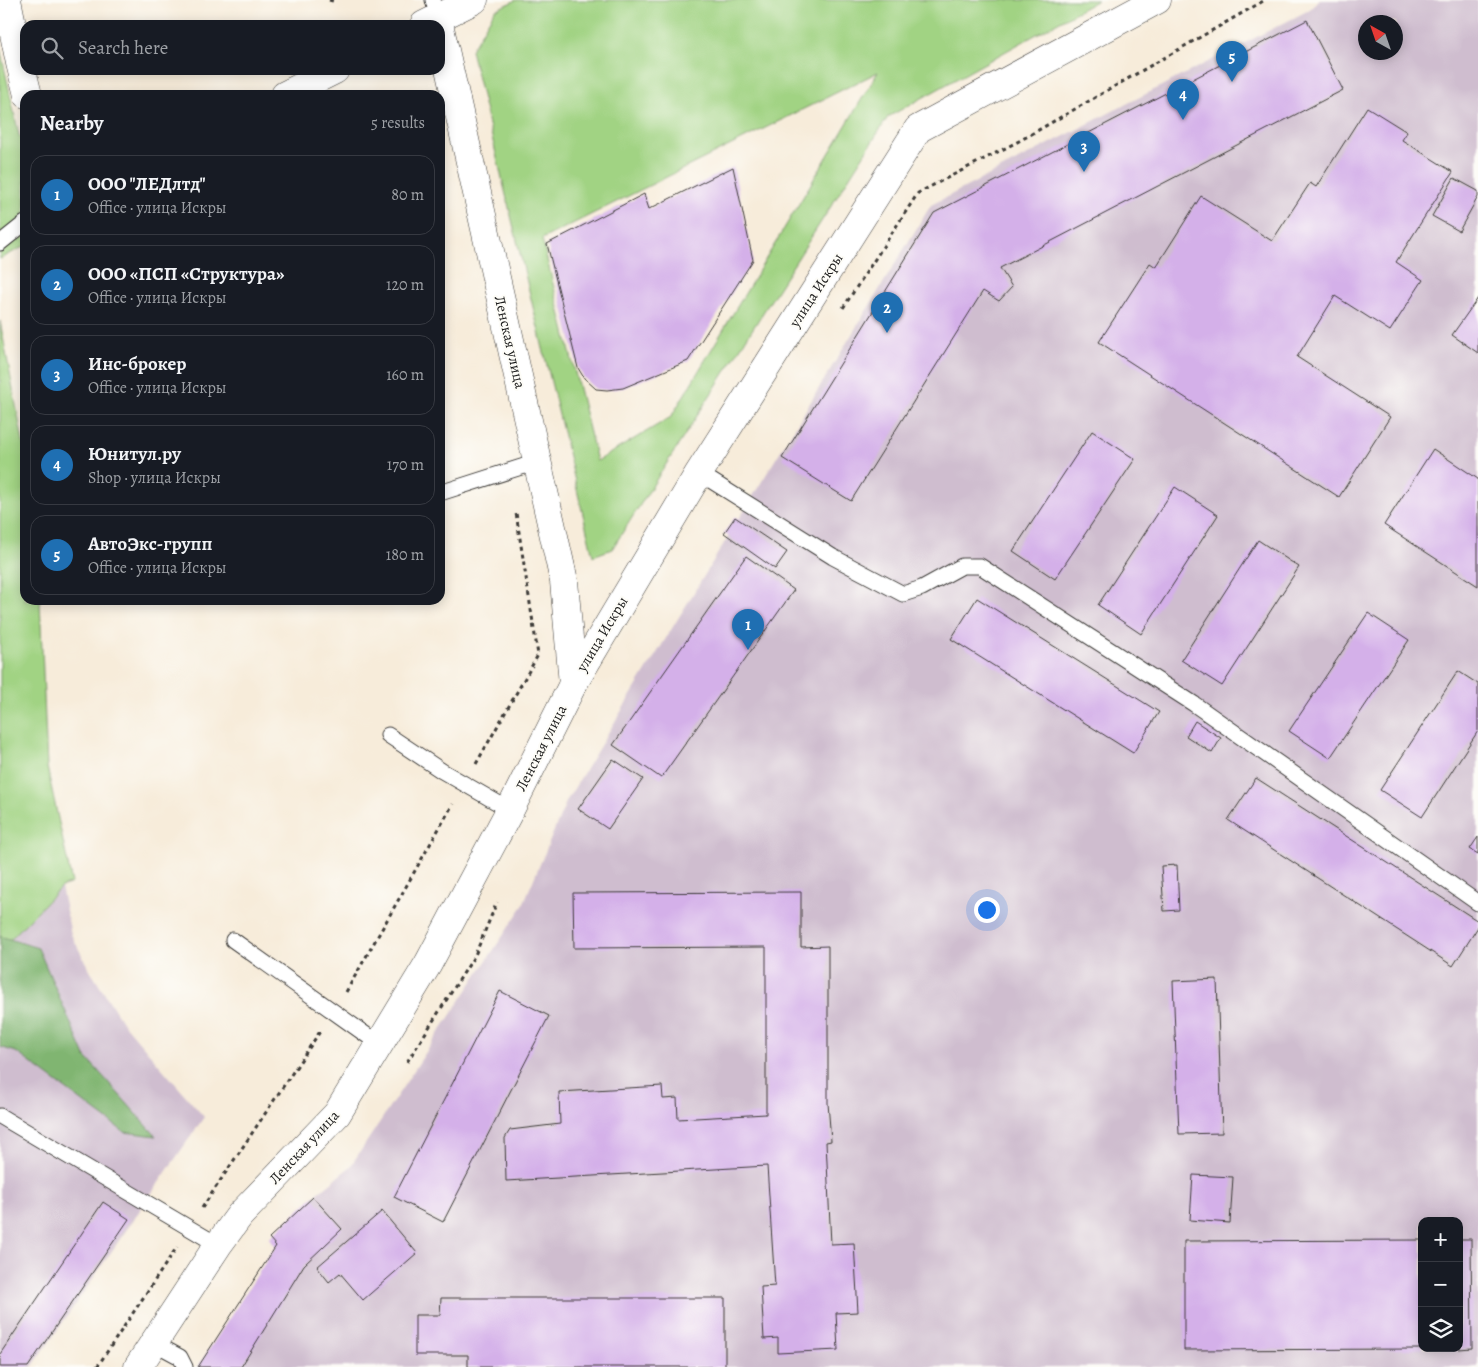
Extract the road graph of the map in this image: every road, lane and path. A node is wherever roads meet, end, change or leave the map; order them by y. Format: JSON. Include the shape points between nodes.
{"nodes":[{"id":1,"x":6,"y":0,"type":"edge"},
{"id":2,"x":474,"y":0,"type":"edge"},
{"id":3,"x":1157,"y":0,"type":"edge"},
{"id":4,"x":1266,"y":0,"type":"edge"},
{"id":5,"x":435,"y":19,"type":"edge"},
{"id":6,"x":445,"y":62,"type":"edge"},
{"id":7,"x":20,"y":63,"type":"edge"},
{"id":8,"x":23,"y":75,"type":"edge"},
{"id":9,"x":325,"y":75,"type":"edge"},
{"id":10,"x":27,"y":90,"type":"edge"},
{"id":11,"x":295,"y":90,"type":"edge"},
{"id":12,"x":20,"y":227,"type":"edge"},
{"id":13,"x":0,"y":243,"type":"edge"},
{"id":14,"x":842,"y":308,"type":"dead end"},
{"id":15,"x":537,"y":462,"type":"junction"},
{"id":16,"x":509,"y":470,"type":"junction"},
{"id":17,"x":699,"y":472,"type":"junction"},
{"id":18,"x":445,"y":491,"type":"edge"},
{"id":19,"x":573,"y":684,"type":"junction"},
{"id":20,"x":388,"y":735,"type":"dead end"},
{"id":21,"x":465,"y":783,"type":"junction"},
{"id":22,"x":510,"y":810,"type":"junction"},
{"id":23,"x":498,"y":902,"type":"dead end"},
{"id":24,"x":1478,"y":903,"type":"edge"},
{"id":25,"x":233,"y":940,"type":"dead end"},
{"id":26,"x":334,"y":1011,"type":"junction"},
{"id":27,"x":380,"y":1044,"type":"junction"},
{"id":28,"x":406,"y":1063,"type":"dead end"},
{"id":29,"x":0,"y":1116,"type":"edge"},
{"id":30,"x":189,"y":1228,"type":"junction"},
{"id":31,"x":218,"y":1245,"type":"junction"},
{"id":32,"x":154,"y":1343,"type":"junction"},
{"id":33,"x":97,"y":1367,"type":"edge"},
{"id":34,"x":138,"y":1367,"type":"edge"},
{"id":35,"x":186,"y":1367,"type":"edge"}],
"edges":[{"from":1,"to":7,"type":"street"},
{"from":2,"to":5,"type":"street"},
{"from":3,"to":17,"type":"street","name":"улица Искры","via":[[918,129]]},
{"from":4,"to":14,"type":"path","via":[[1021,140],[918,193]]},
{"from":6,"to":15,"type":"street","name":"Ленская улица"},
{"from":8,"to":10,"type":"street"},
{"from":9,"to":11,"type":"street"},
{"from":12,"to":13,"type":"lane"},
{"from":15,"to":16,"type":"lane"},
{"from":15,"to":19,"type":"street","name":"Ленская улица","via":[[564,581]]},
{"from":16,"to":18,"type":"lane"},
{"from":16,"to":21,"type":"path","via":[[538,655]]},
{"from":17,"to":19,"type":"street","name":"улица Искры"},
{"from":17,"to":24,"type":"lane","via":[[833,556],[903,594],[922,588],[962,566],[980,566],[1194,704]]},
{"from":19,"to":22,"type":"street","name":"Ленская улица"},
{"from":20,"to":21,"type":"lane"},
{"from":21,"to":22,"type":"lane"},
{"from":21,"to":26,"type":"path"},
{"from":22,"to":27,"type":"street","name":"Ленская улица","via":[[428,964]]},
{"from":23,"to":28,"type":"path","via":[[475,955]]},
{"from":25,"to":26,"type":"lane"},
{"from":26,"to":27,"type":"lane"},
{"from":26,"to":30,"type":"path"},
{"from":27,"to":31,"type":"street","name":"Ленская улица","via":[[337,1114],[240,1215]]},
{"from":29,"to":30,"type":"lane"},
{"from":30,"to":31,"type":"lane"},
{"from":30,"to":33,"type":"path"},
{"from":31,"to":32,"type":"street","name":"Ленская улица"},
{"from":32,"to":34,"type":"street","name":"Ленская улица"},
{"from":32,"to":35,"type":"lane","via":[[180,1358]]}]}
